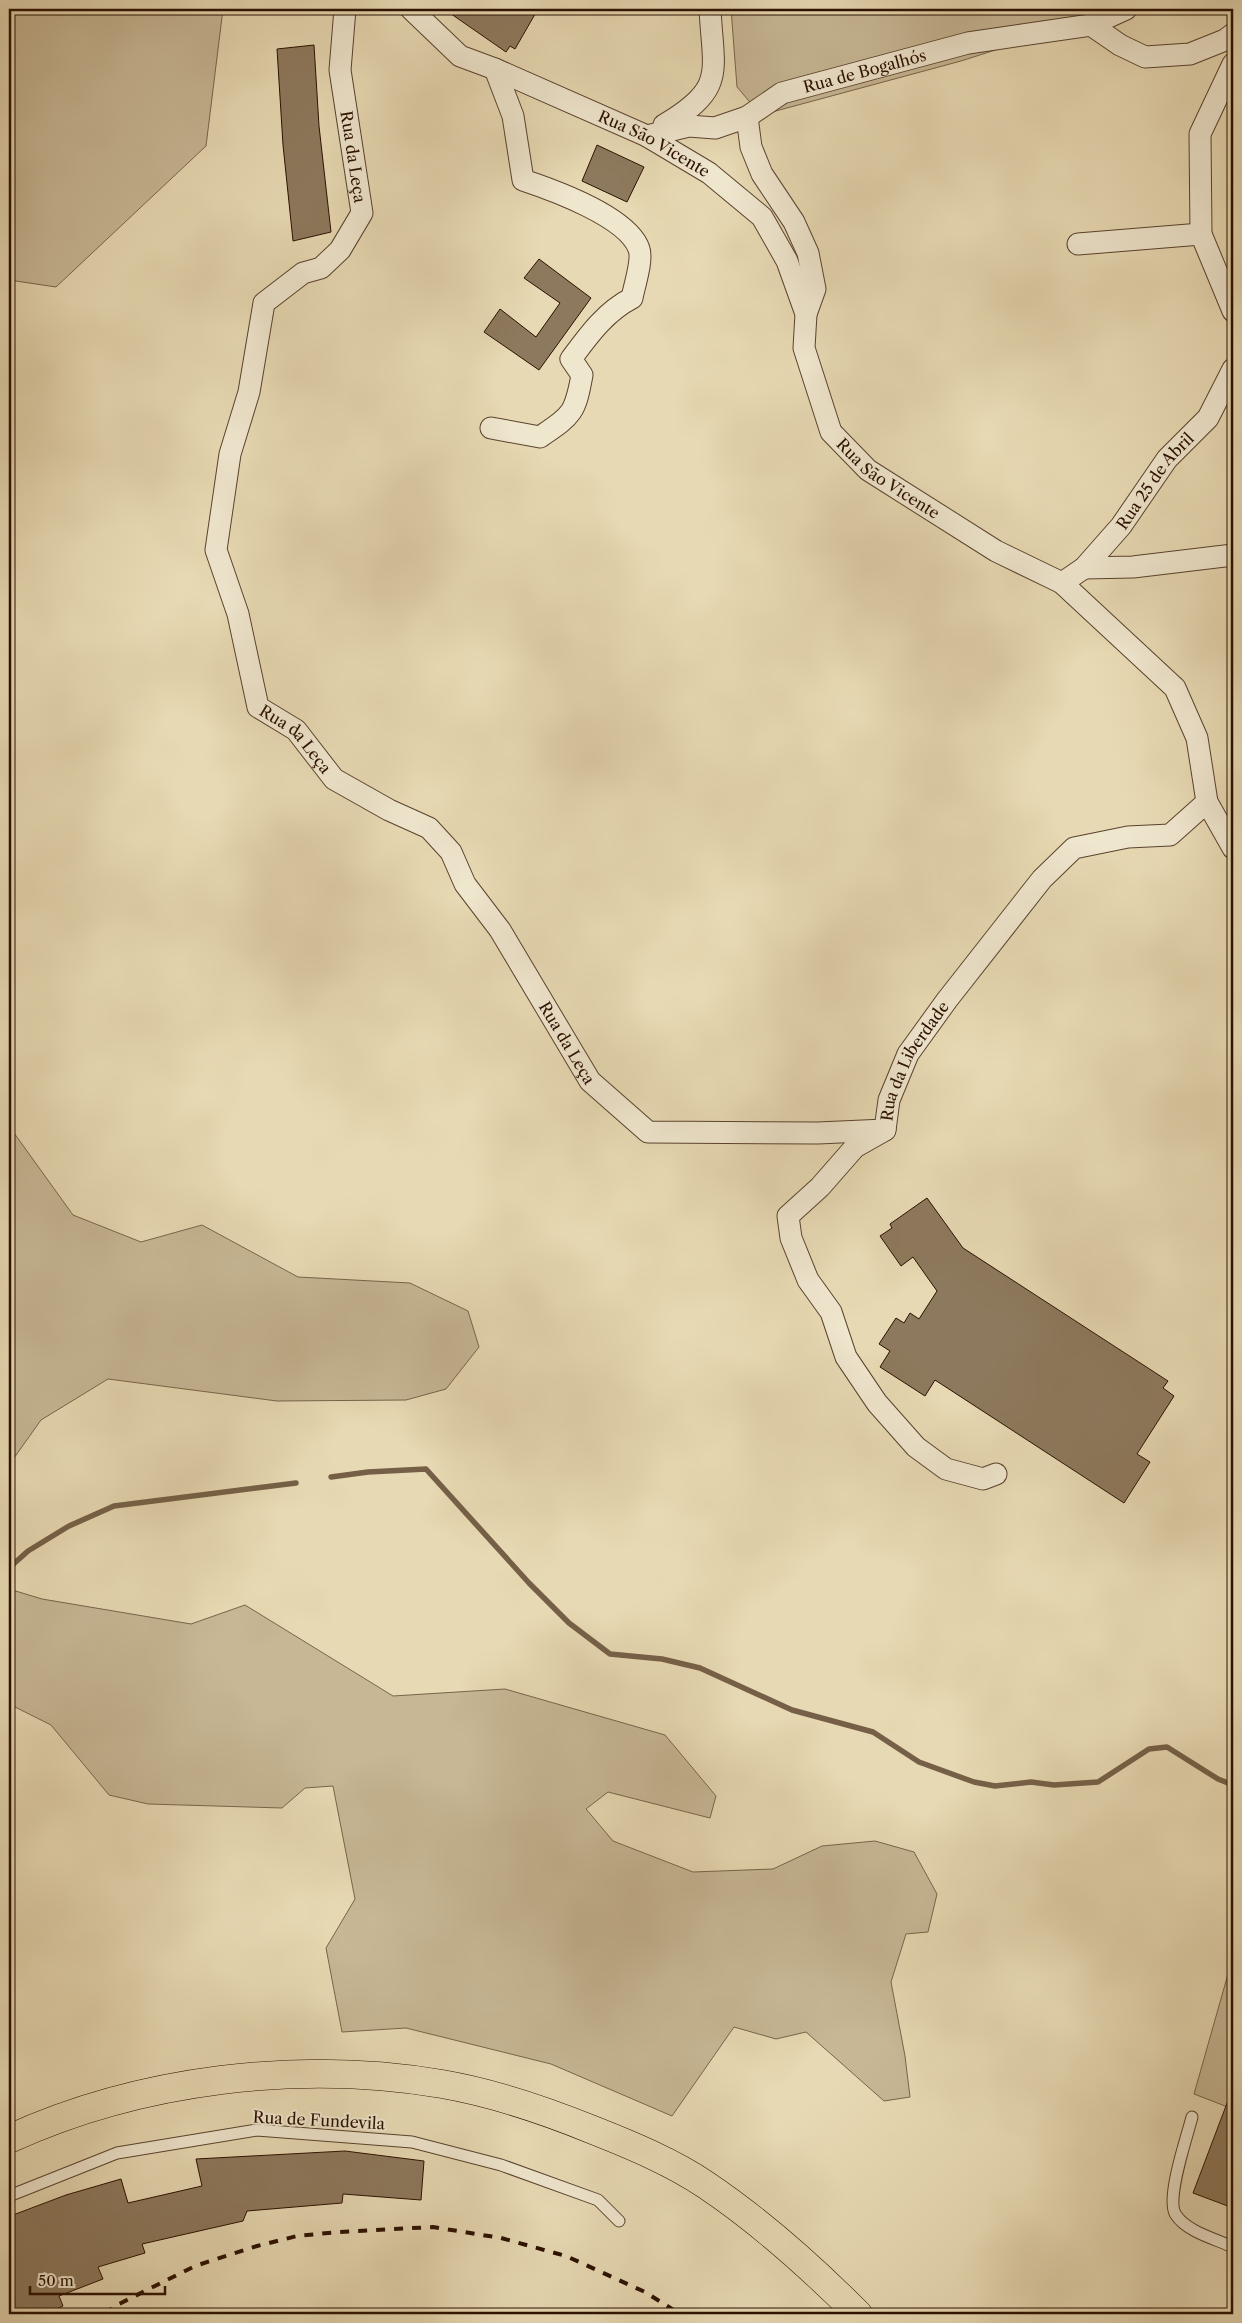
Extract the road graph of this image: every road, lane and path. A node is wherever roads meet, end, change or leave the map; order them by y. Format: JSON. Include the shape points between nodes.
{"nodes":[{"id":1,"x":345,"y":9,"type":"edge"},
{"id":2,"x":411,"y":9,"type":"edge"},
{"id":3,"x":710,"y":9,"type":"edge"},
{"id":4,"x":1126,"y":9,"type":"edge"},
{"id":5,"x":1091,"y":25,"type":"junction"},
{"id":6,"x":1233,"y":34,"type":"edge"},
{"id":7,"x":1233,"y":64,"type":"edge"},
{"id":8,"x":495,"y":69,"type":"junction"},
{"id":9,"x":747,"y":117,"type":"junction"},
{"id":10,"x":647,"y":136,"type":"junction"},
{"id":11,"x":1201,"y":234,"type":"junction"},
{"id":12,"x":1078,"y":244,"type":"dead end"},
{"id":13,"x":1233,"y":312,"type":"edge"},
{"id":14,"x":806,"y":314,"type":"junction"},
{"id":15,"x":1233,"y":369,"type":"edge"},
{"id":16,"x":491,"y":428,"type":"dead end"},
{"id":17,"x":1233,"y":555,"type":"edge"},
{"id":18,"x":1084,"y":568,"type":"junction"},
{"id":19,"x":1062,"y":583,"type":"junction"},
{"id":20,"x":1207,"y":802,"type":"junction"},
{"id":21,"x":1233,"y":848,"type":"edge"},
{"id":22,"x":885,"y":1130,"type":"junction"},
{"id":23,"x":996,"y":1474,"type":"dead end"},
{"id":24,"x":1192,"y":2117,"type":"dead end"},
{"id":25,"x":11,"y":2134,"type":"edge"},
{"id":26,"x":9,"y":2196,"type":"edge"},
{"id":27,"x":619,"y":2221,"type":"dead end"},
{"id":28,"x":1233,"y":2247,"type":"edge"},
{"id":29,"x":858,"y":2314,"type":"edge"}],
"edges":[{"from":1,"to":22,"type":"street","name":"Rua da Leça","via":[[340,70],[362,213],[340,250],[321,268],[303,272],[264,303],[249,392],[230,454],[216,550],[238,614],[258,707],[296,730],[334,779],[429,828],[451,852],[465,884],[500,930],[590,1081],[648,1132]]},
{"from":2,"to":8,"type":"street","name":"Rua São Vicente","via":[[460,56]]},
{"from":3,"to":10,"type":"street","via":[[713,78],[688,112]]},
{"from":4,"to":5,"type":"street","name":"Rua de Bogalhós"},
{"from":5,"to":6,"type":"street","via":[[1145,57],[1190,54]]},
{"from":5,"to":9,"type":"street","name":"Rua de Bogalhós","via":[[968,43],[782,93]]},
{"from":7,"to":11,"type":"street","via":[[1200,134]]},
{"from":8,"to":10,"type":"street","name":"Rua São Vicente"},
{"from":8,"to":16,"type":"street","via":[[513,116],[523,180],[593,209],[631,234],[640,251],[632,298],[616,306],[571,360],[582,375],[577,404],[564,420],[540,437]]},
{"from":9,"to":10,"type":"street","name":"Rua de Bogalhós","via":[[716,128],[689,126]]},
{"from":9,"to":14,"type":"street","via":[[751,146],[762,174],[794,222],[808,253],[815,289]]},
{"from":10,"to":14,"type":"street","name":"Rua São Vicente","via":[[709,173],[762,217],[787,262]]},
{"from":11,"to":12,"type":"street"},
{"from":11,"to":13,"type":"street"},
{"from":14,"to":19,"type":"street","name":"Rua São Vicente","via":[[804,348],[831,432],[868,470],[996,552]]},
{"from":15,"to":18,"type":"street","name":"Rua 25 de Abril","via":[[1208,418],[1167,459],[1121,526]]},
{"from":17,"to":18,"type":"street"},
{"from":18,"to":19,"type":"street","name":"Rua 25 de Abril"},
{"from":19,"to":20,"type":"street","name":"Rua São Vicente","via":[[1175,688],[1197,738]]},
{"from":20,"to":21,"type":"street"},
{"from":20,"to":22,"type":"street","name":"Rua da Liberdade","via":[[1170,835],[1128,837],[1074,848],[1042,879],[908,1054],[889,1100]]},
{"from":22,"to":23,"type":"street","name":"Rua da Liberdade","via":[[855,1147],[820,1187],[788,1216],[791,1238],[808,1280],[831,1312],[846,1357],[877,1403],[916,1447],[946,1468],[983,1479]]},
{"from":24,"to":28,"type":"lane","via":[[1171,2199],[1175,2215],[1188,2226]]},
{"from":25,"to":29,"type":"main road","via":[[86,2109],[223,2080],[363,2075],[442,2084],[552,2113],[631,2145],[704,2184],[776,2237]]},
{"from":26,"to":27,"type":"lane","name":"Rua de Fundevila","via":[[117,2153],[257,2130],[412,2142],[501,2164],[598,2200]]}]}
